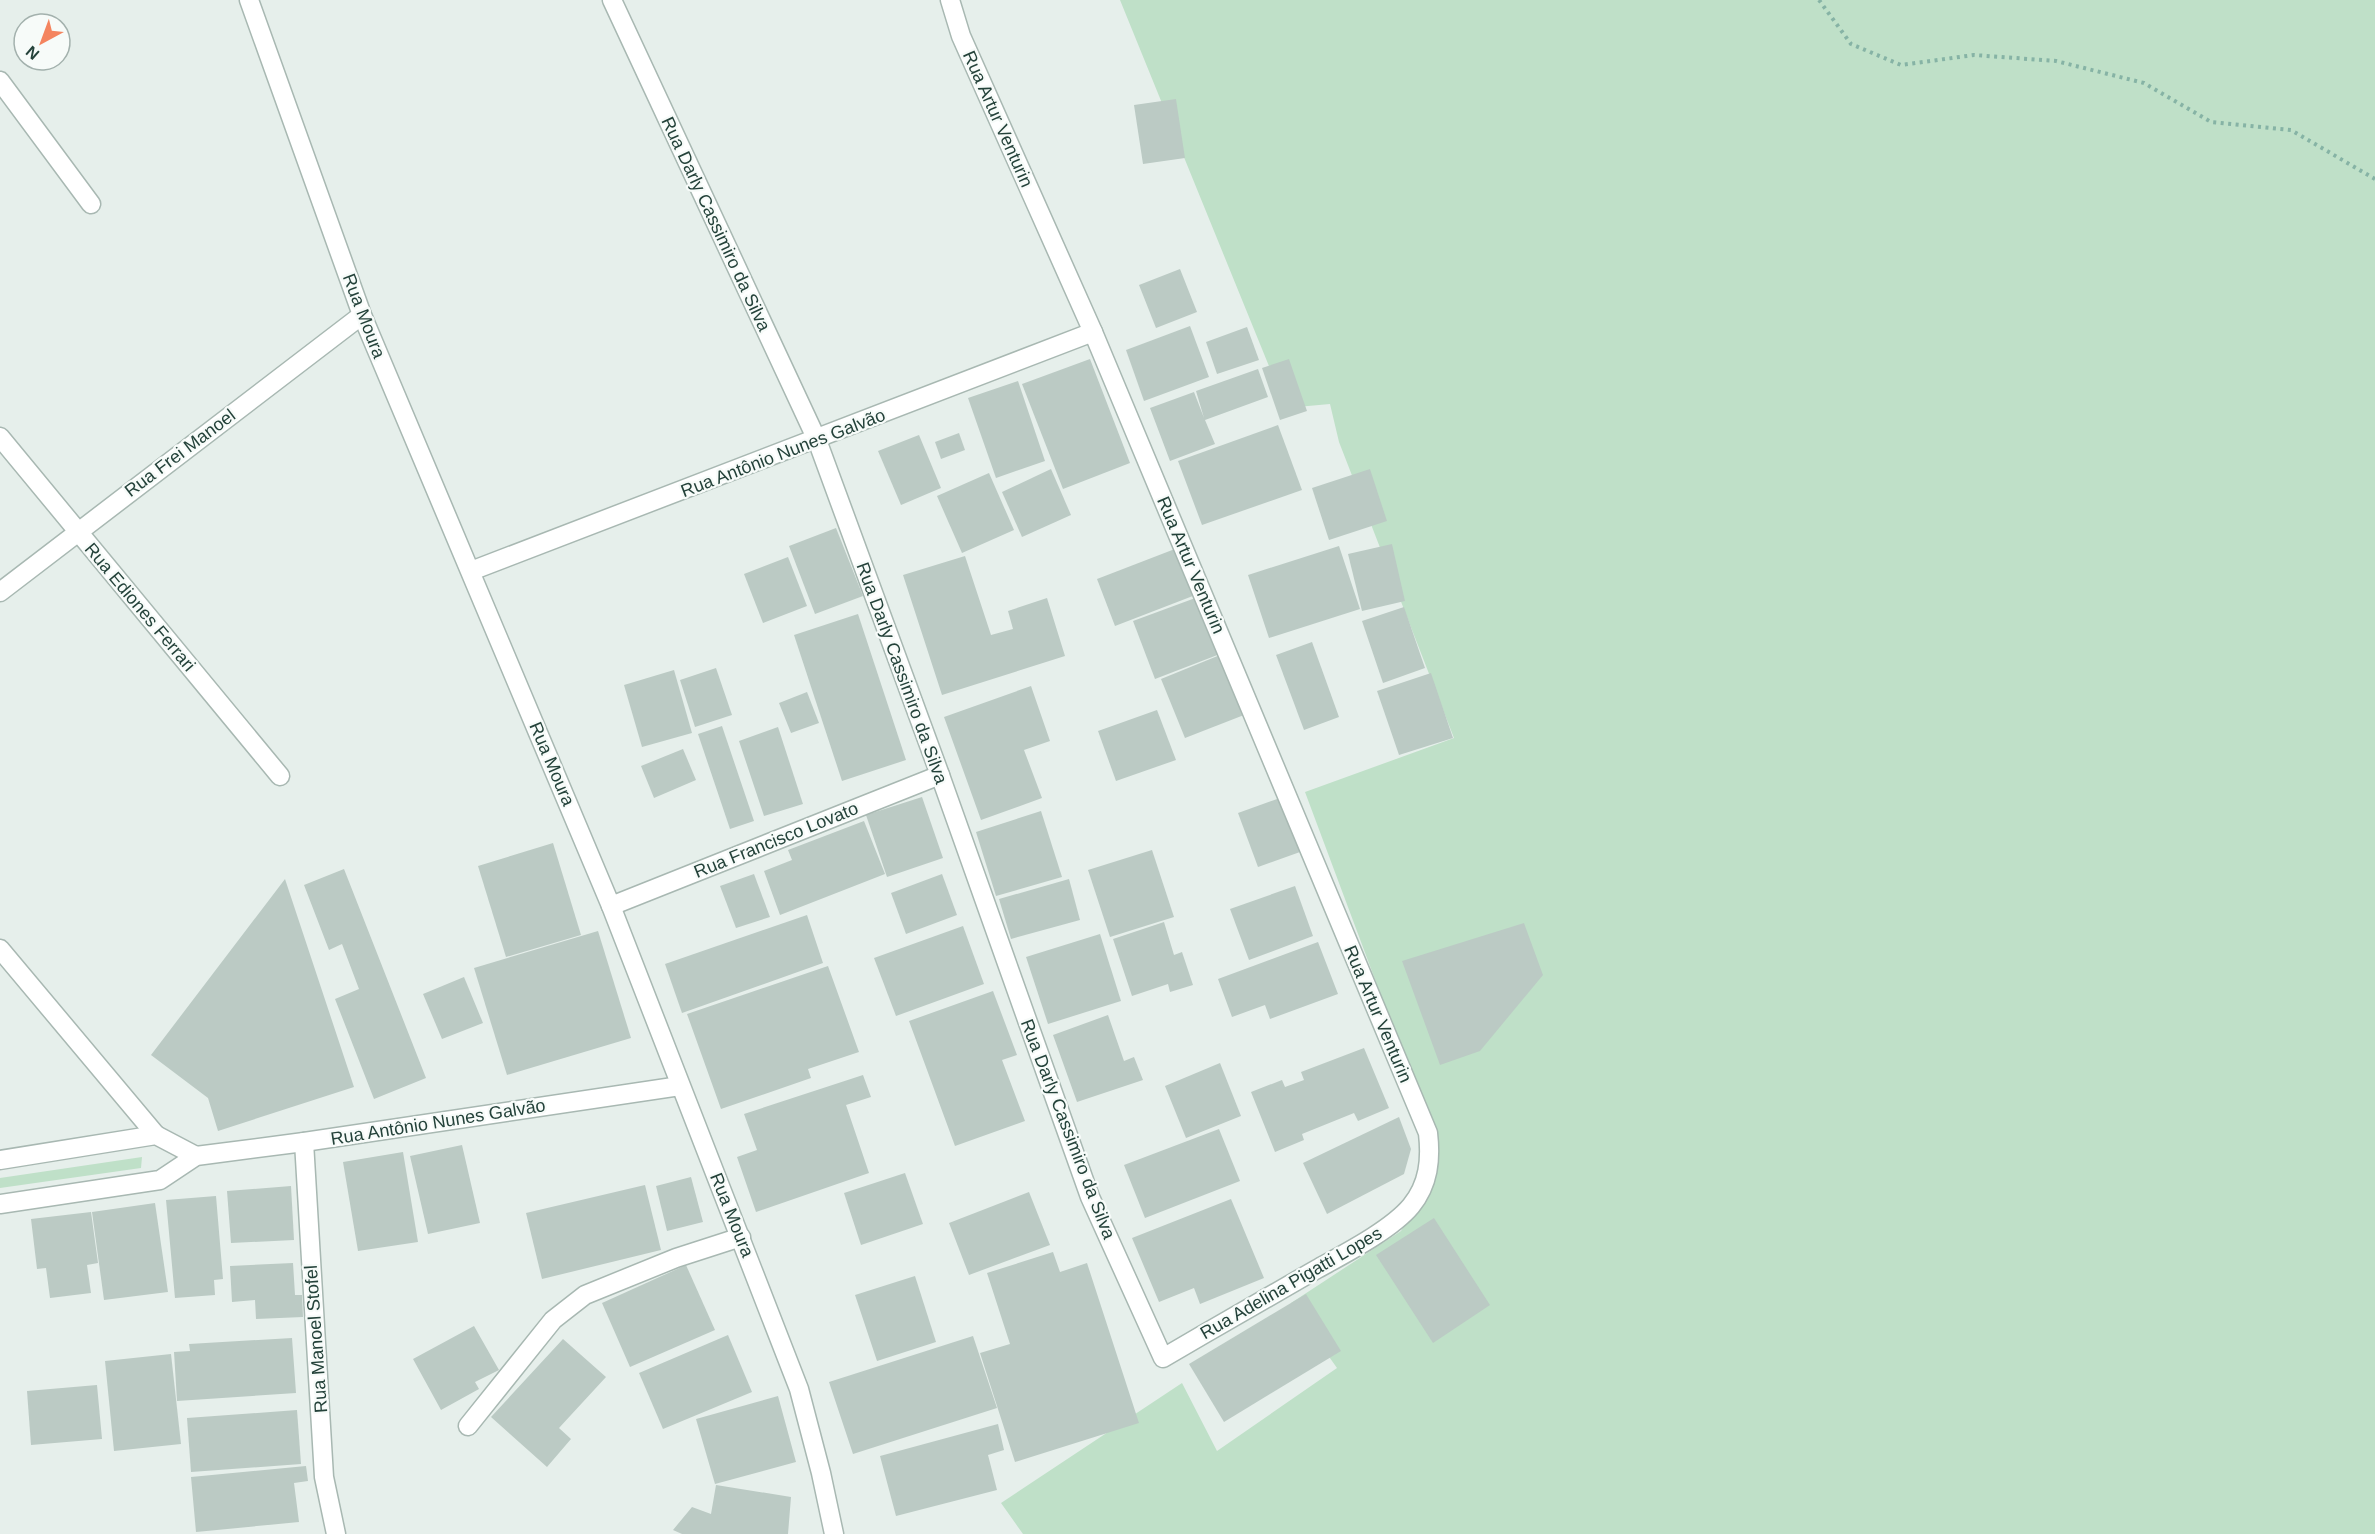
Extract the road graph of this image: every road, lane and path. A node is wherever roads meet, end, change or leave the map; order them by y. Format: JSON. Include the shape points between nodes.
{"nodes":[{"id":1,"x":249,"y":0,"type":"edge"},
{"id":2,"x":612,"y":0,"type":"edge"},
{"id":3,"x":950,"y":0,"type":"edge"},
{"id":4,"x":1819,"y":0,"type":"edge"},
{"id":5,"x":0,"y":81,"type":"edge"},
{"id":6,"x":2375,"y":179,"type":"edge"},
{"id":7,"x":91,"y":204,"type":"dead end"},
{"id":8,"x":362,"y":315,"type":"junction"},
{"id":9,"x":1093,"y":332,"type":"junction"},
{"id":10,"x":0,"y":437,"type":"edge"},
{"id":11,"x":817,"y":440,"type":"junction"},
{"id":12,"x":77,"y":531,"type":"junction"},
{"id":13,"x":471,"y":572,"type":"junction"},
{"id":14,"x":0,"y":592,"type":"edge"},
{"id":15,"x":940,"y":775,"type":"junction"},
{"id":16,"x":280,"y":776,"type":"dead end"},
{"id":17,"x":611,"y":906,"type":"junction"},
{"id":18,"x":0,"y":949,"type":"edge"},
{"id":19,"x":680,"y":1086,"type":"junction"},
{"id":20,"x":1428,"y":1133,"type":"joint"},
{"id":21,"x":156,"y":1135,"type":"junction"},
{"id":22,"x":304,"y":1142,"type":"junction"},
{"id":23,"x":196,"y":1156,"type":"junction"},
{"id":24,"x":0,"y":1160,"type":"edge"},
{"id":25,"x":0,"y":1204,"type":"edge"},
{"id":26,"x":741,"y":1237,"type":"junction"},
{"id":27,"x":1162,"y":1358,"type":"joint"},
{"id":28,"x":468,"y":1426,"type":"dead end"},
{"id":29,"x":336,"y":1534,"type":"edge"},
{"id":30,"x":834,"y":1534,"type":"edge"}],
"edges":[{"from":1,"to":8,"type":"street","name":"Rua Moura"},
{"from":2,"to":11,"type":"street","name":"Rua Darly Cassimiro da Silva"},
{"from":3,"to":9,"type":"street","name":"Rua Artur Venturin","via":[[962,36]]},
{"from":4,"to":6,"type":"path","via":[[1851,44],[1901,65],[1974,55],[2067,64],[2144,83],[2211,122],[2291,130]]},
{"from":5,"to":7,"type":"street"},
{"from":8,"to":12,"type":"street","name":"Rua Frei Manoel"},
{"from":8,"to":13,"type":"street","name":"Rua Moura"},
{"from":9,"to":11,"type":"street","name":"Rua Antônio Nunes Galvão"},
{"from":9,"to":20,"type":"street","name":"Rua Artur Venturin"},
{"from":10,"to":12,"type":"street","name":"Rua Ediones Ferrari"},
{"from":11,"to":13,"type":"street","name":"Rua Antônio Nunes Galvão"},
{"from":11,"to":15,"type":"street","name":"Rua Darly Cassimiro da Silva"},
{"from":12,"to":14,"type":"street","name":"Rua Frei Manoel"},
{"from":12,"to":16,"type":"street","name":"Rua Ediones Ferrari"},
{"from":13,"to":17,"type":"street","name":"Rua Moura"},
{"from":15,"to":17,"type":"street","name":"Rua Francisco Lovato"},
{"from":15,"to":27,"type":"street","name":"Rua Darly Cassimiro da Silva","via":[[1090,1197]]},
{"from":17,"to":19,"type":"street","name":"Rua Moura"},
{"from":18,"to":21,"type":"street"},
{"from":19,"to":22,"type":"street","name":"Rua Antônio Nunes Galvão"},
{"from":19,"to":26,"type":"street","name":"Rua Moura"},
{"from":20,"to":27,"type":"street","name":"Rua Adelina Pigatti Lopes","via":[[1431,1158],[1411,1206],[1386,1227]]},
{"from":21,"to":23,"type":"street"},
{"from":21,"to":24,"type":"street"},
{"from":22,"to":23,"type":"street","name":"Rua Antônio Nunes Galvão"},
{"from":22,"to":29,"type":"street","name":"Rua Manoel Stofel","via":[[324,1477]]},
{"from":23,"to":25,"type":"street","name":"Rua Antônio Nunes Galvão","via":[[160,1180]]},
{"from":26,"to":28,"type":"street","via":[[585,1295],[553,1320]]},
{"from":26,"to":30,"type":"street","name":"Rua Moura","via":[[799,1389]]}]}
